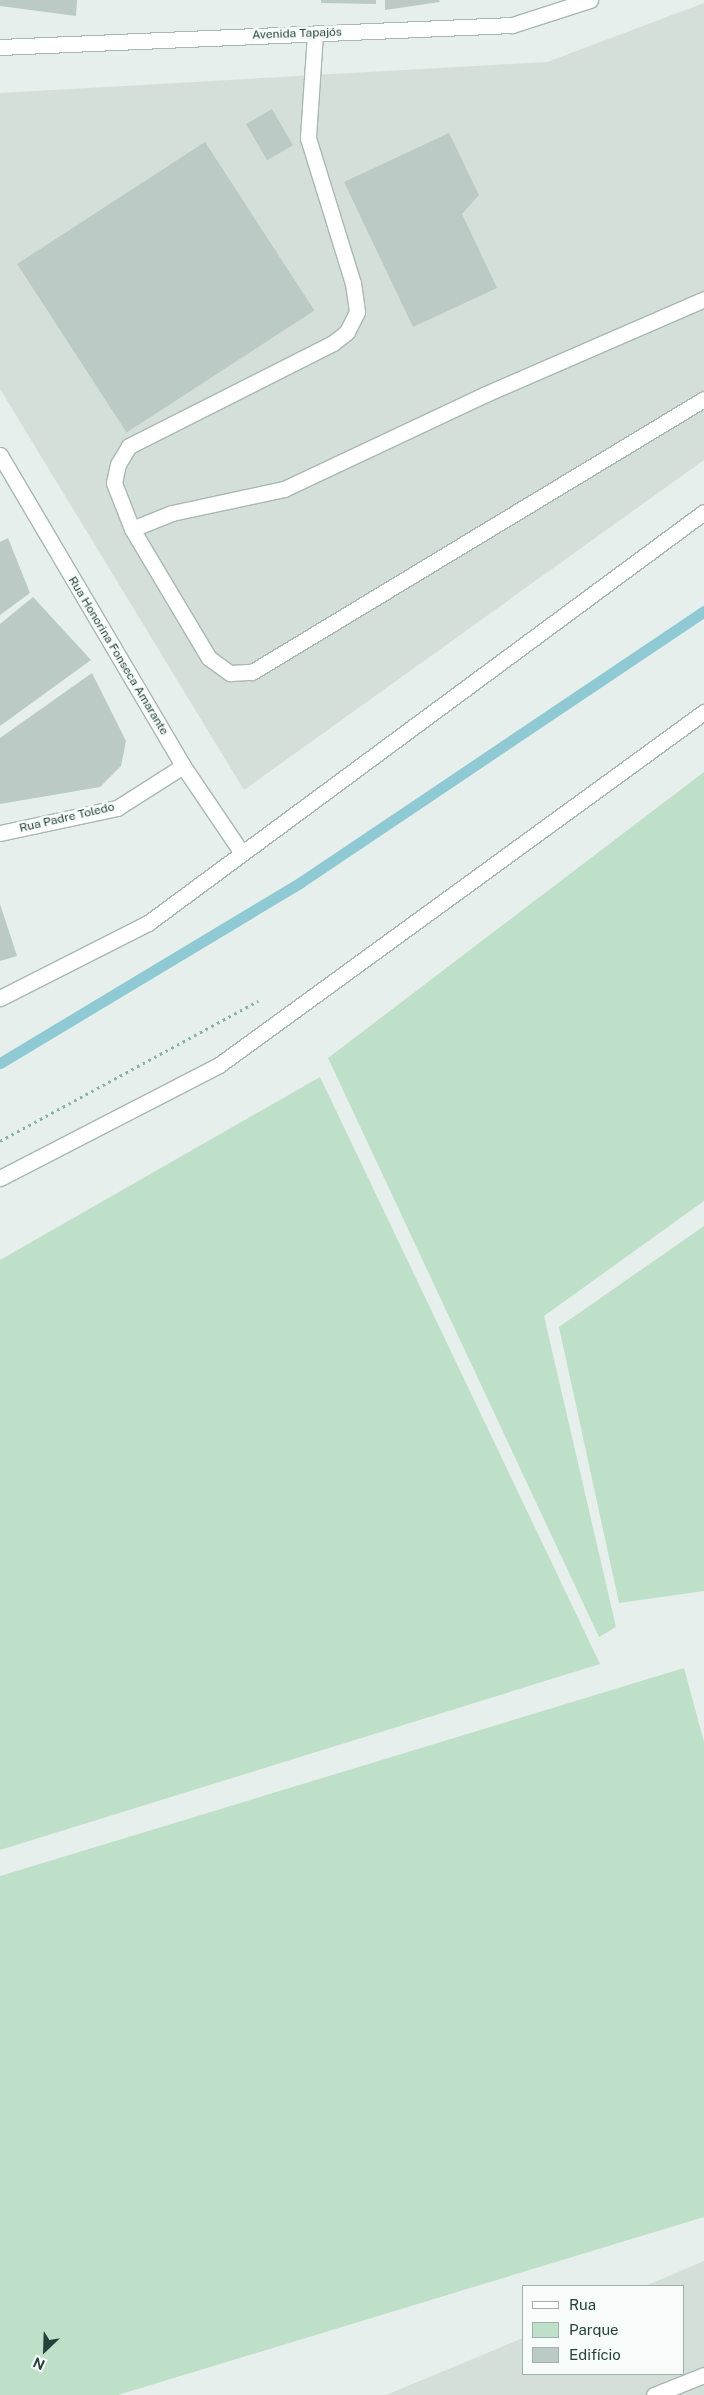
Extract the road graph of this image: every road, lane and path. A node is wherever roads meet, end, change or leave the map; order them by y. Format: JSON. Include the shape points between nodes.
{"nodes":[{"id":1,"x":590,"y":0,"type":"edge"},
{"id":2,"x":315,"y":34,"type":"junction"},
{"id":3,"x":0,"y":47,"type":"edge"},
{"id":4,"x":704,"y":299,"type":"edge"},
{"id":5,"x":704,"y":399,"type":"edge"},
{"id":6,"x":0,"y":455,"type":"edge"},
{"id":7,"x":704,"y":512,"type":"edge"},
{"id":8,"x":132,"y":529,"type":"junction"},
{"id":9,"x":704,"y":712,"type":"edge"},
{"id":10,"x":183,"y":766,"type":"junction"},
{"id":11,"x":0,"y":833,"type":"edge"},
{"id":12,"x":242,"y":853,"type":"junction"},
{"id":13,"x":267,"y":996,"type":"dead end"},
{"id":14,"x":0,"y":998,"type":"edge"},
{"id":15,"x":0,"y":1141,"type":"edge"},
{"id":16,"x":0,"y":1178,"type":"edge"},
{"id":17,"x":704,"y":2375,"type":"edge"},
{"id":18,"x":654,"y":2395,"type":"edge"}],
"edges":[{"from":1,"to":2,"type":"main road","name":"Avenida Tapajós","via":[[512,25]]},
{"from":2,"to":3,"type":"main road","name":"Avenida Tapajós"},
{"from":2,"to":8,"type":"main road","via":[[308,138],[353,283],[357,312],[347,332],[333,343],[129,446],[118,464],[114,483]]},
{"from":4,"to":8,"type":"main road","via":[[486,394],[284,489],[172,513]]},
{"from":5,"to":8,"type":"main road","via":[[252,672],[230,673],[209,658]]},
{"from":6,"to":10,"type":"main road","name":"Rua Honorina Fonseca Amarante"},
{"from":7,"to":12,"type":"main road"},
{"from":9,"to":16,"type":"main road","via":[[219,1065]]},
{"from":10,"to":11,"type":"main road","name":"Rua Padre Toledo","via":[[117,808]]},
{"from":10,"to":12,"type":"main road","name":"Rua Honorina Fonseca Amarante"},
{"from":12,"to":14,"type":"main road","via":[[148,923]]},
{"from":13,"to":15,"type":"path"},
{"from":17,"to":18,"type":"main road"}]}
